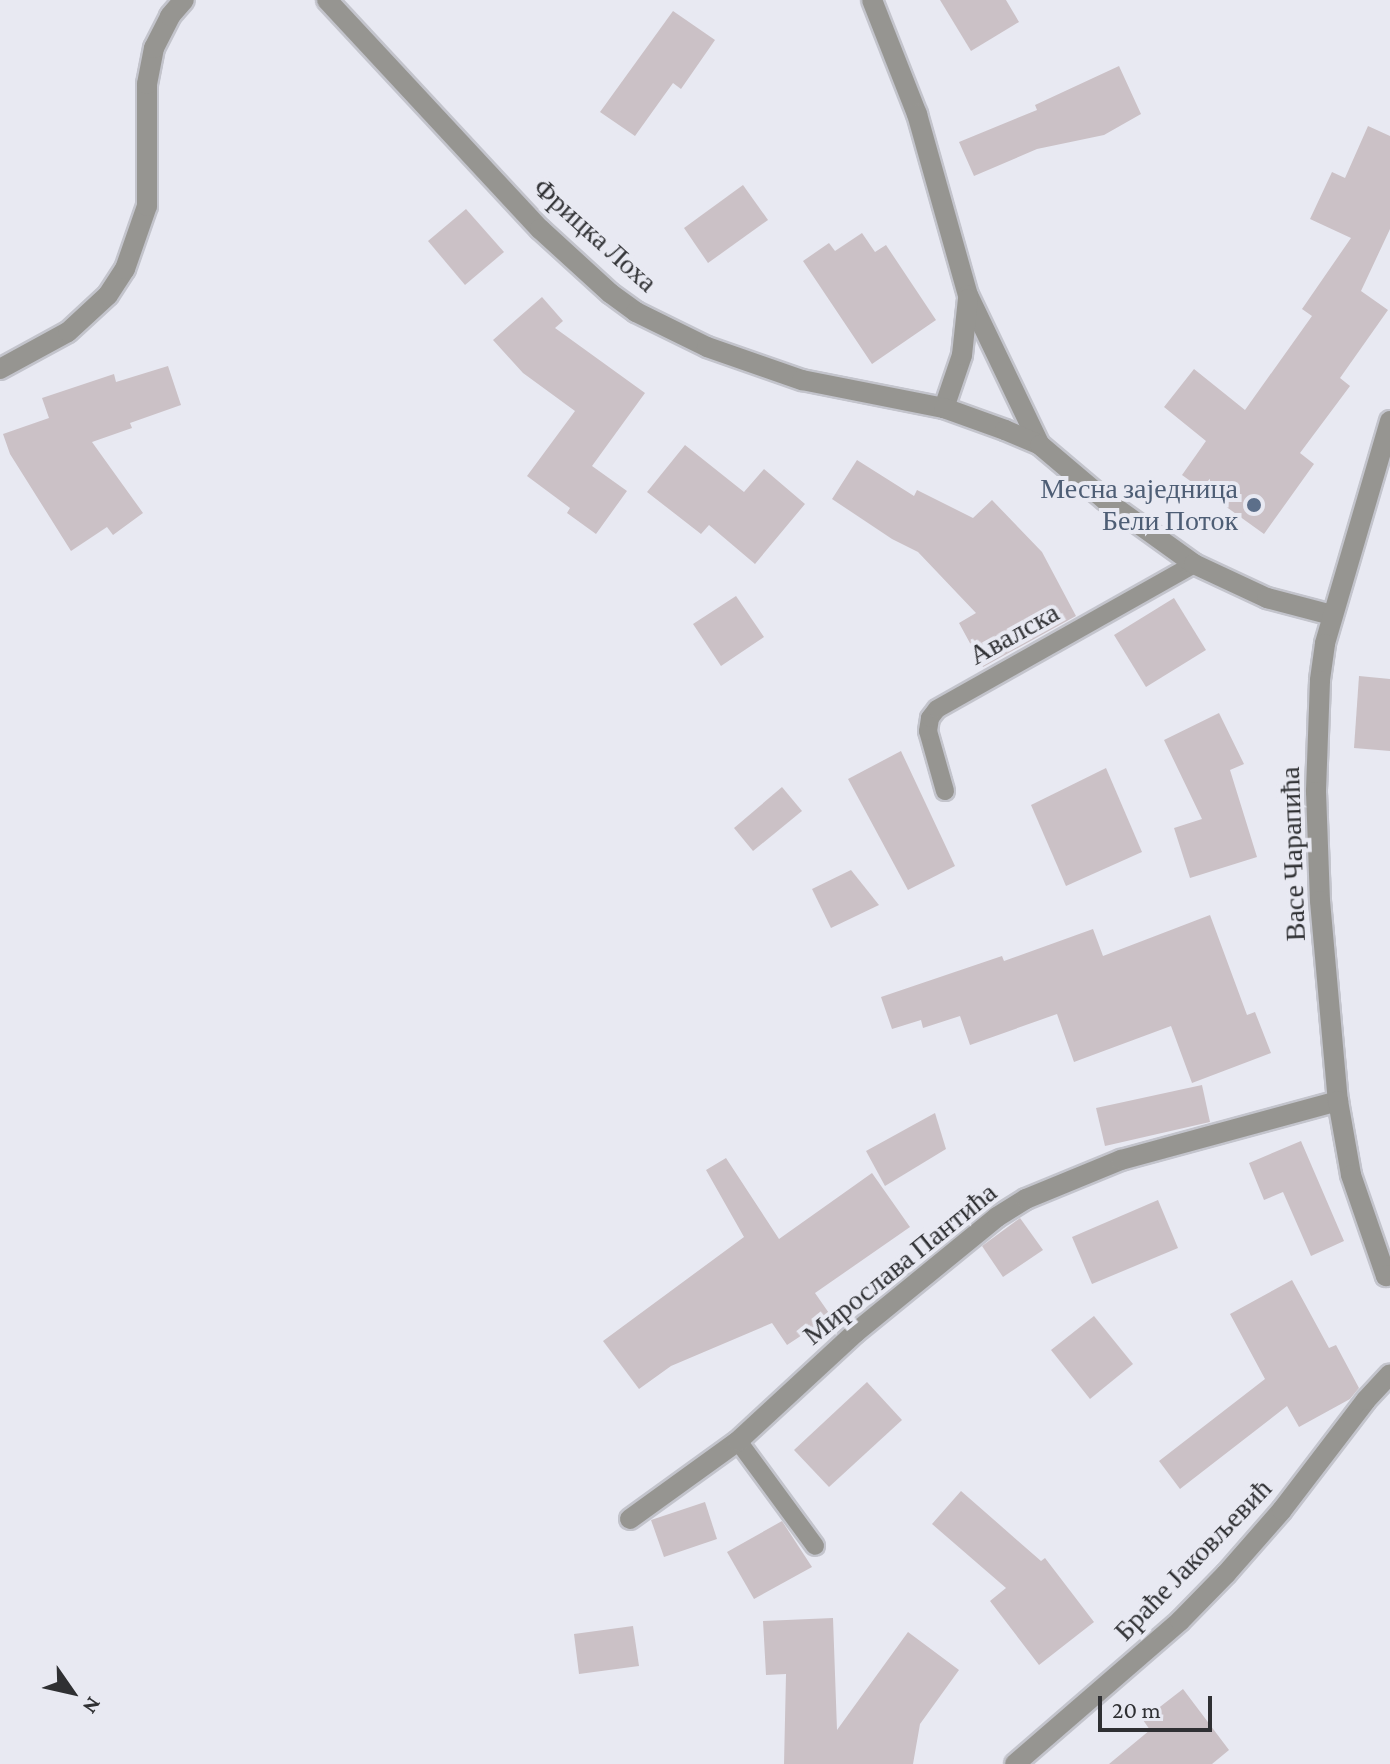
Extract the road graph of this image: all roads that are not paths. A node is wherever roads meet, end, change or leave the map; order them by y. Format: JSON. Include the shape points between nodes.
{"nodes":[{"id":1,"x":184,"y":0,"type":"edge"},
{"id":2,"x":327,"y":0,"type":"edge"},
{"id":3,"x":872,"y":0,"type":"edge"},
{"id":4,"x":968,"y":295,"type":"junction"},
{"id":5,"x":0,"y":369,"type":"edge"},
{"id":6,"x":944,"y":408,"type":"junction"},
{"id":7,"x":1390,"y":421,"type":"edge"},
{"id":8,"x":1040,"y":445,"type":"junction"},
{"id":9,"x":1194,"y":564,"type":"junction"},
{"id":10,"x":1332,"y":615,"type":"junction"},
{"id":11,"x":945,"y":791,"type":"dead end"},
{"id":12,"x":1338,"y":1101,"type":"junction"},
{"id":13,"x":1389,"y":1279,"type":"edge"},
{"id":14,"x":1390,"y":1374,"type":"edge"},
{"id":15,"x":738,"y":1441,"type":"junction"},
{"id":16,"x":630,"y":1519,"type":"dead end"},
{"id":17,"x":815,"y":1546,"type":"dead end"},
{"id":18,"x":1015,"y":1764,"type":"edge"}],
"edges":[{"from":1,"to":5,"type":"street","via":[[154,48],[147,84],[147,206],[125,269],[108,295],[68,332]]},
{"from":2,"to":6,"type":"street","name":"Фрицка Лоха","via":[[540,229],[636,312],[707,347],[813,384]]},
{"from":3,"to":4,"type":"street","via":[[917,114]]},
{"from":4,"to":6,"type":"street","via":[[962,355]]},
{"from":4,"to":8,"type":"street"},
{"from":6,"to":8,"type":"street"},
{"from":7,"to":10,"type":"street","name":"Васе Чарапића"},
{"from":8,"to":9,"type":"street"},
{"from":9,"to":10,"type":"street","via":[[1267,598]]},
{"from":9,"to":11,"type":"lane","name":"Авалска","via":[[937,709],[928,731]]},
{"from":10,"to":12,"type":"street","name":"Васе Чарапића","via":[[1320,681],[1316,839]]},
{"from":12,"to":13,"type":"street","name":"Васе Чарапића","via":[[1351,1175]]},
{"from":12,"to":15,"type":"street","name":"Мирослава Пантића","via":[[1121,1160],[1026,1199],[855,1333]]},
{"from":14,"to":18,"type":"street","name":"Браће Јаковљевић","via":[[1208,1593]]},
{"from":15,"to":16,"type":"street","name":"Мирослава Пантића"},
{"from":15,"to":17,"type":"lane"}]}
